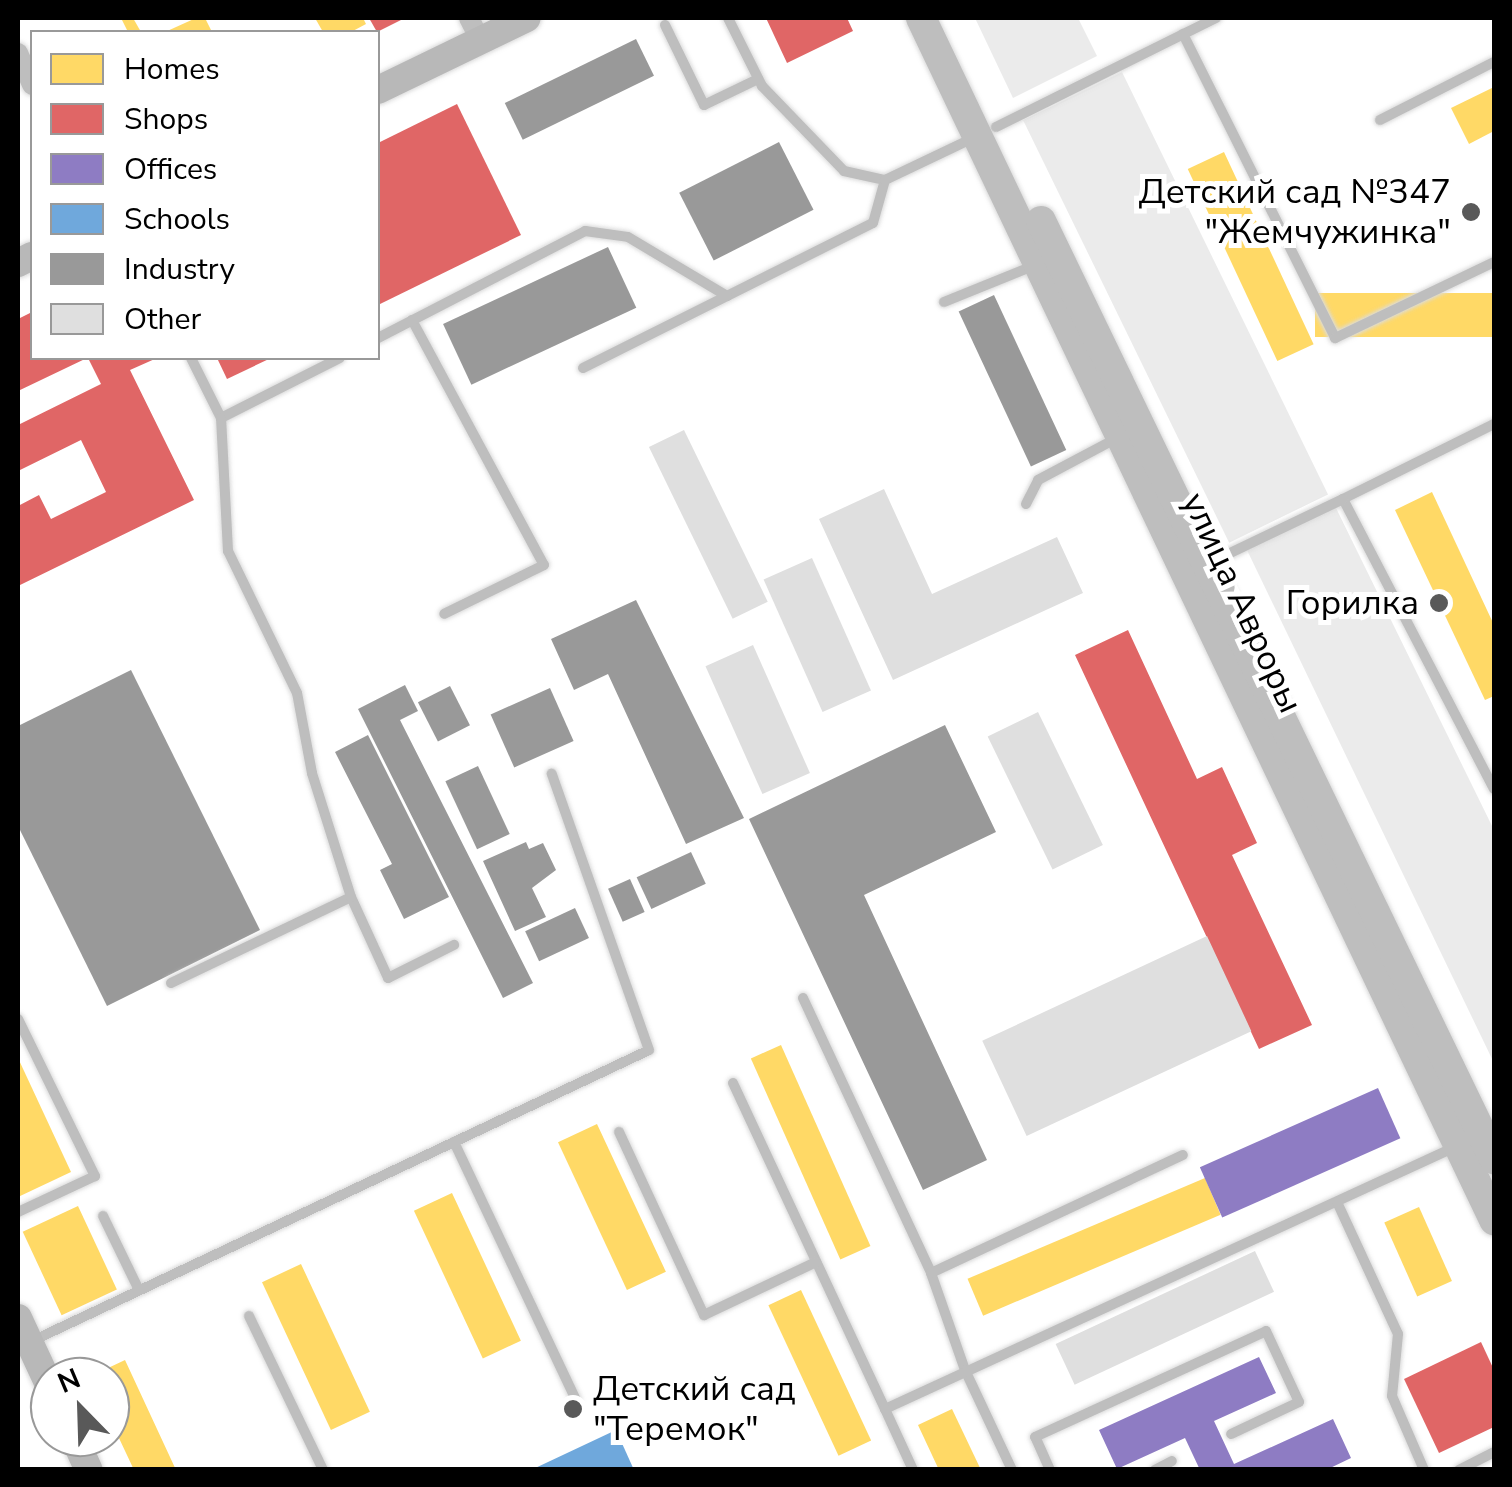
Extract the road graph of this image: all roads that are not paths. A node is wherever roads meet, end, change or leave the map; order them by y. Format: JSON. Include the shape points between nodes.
{"nodes":[{"id":1,"x":527,"y":18,"type":"edge"},
{"id":2,"x":728,"y":18,"type":"edge"},
{"id":3,"x":921,"y":18,"type":"edge"},
{"id":4,"x":943,"y":18,"type":"edge"},
{"id":5,"x":1211,"y":19,"type":"edge"},
{"id":6,"x":665,"y":25,"type":"dead end"},
{"id":7,"x":474,"y":29,"type":"edge"},
{"id":8,"x":1183,"y":34,"type":"junction"},
{"id":9,"x":18,"y":53,"type":"edge"},
{"id":10,"x":1494,"y":62,"type":"edge"},
{"id":11,"x":758,"y":79,"type":"junction"},
{"id":12,"x":30,"y":80,"type":"edge"},
{"id":13,"x":380,"y":89,"type":"edge"},
{"id":14,"x":1380,"y":120,"type":"dead end"},
{"id":15,"x":987,"y":131,"type":"junction"},
{"id":16,"x":885,"y":180,"type":"junction"},
{"id":17,"x":1494,"y":262,"type":"edge"},
{"id":18,"x":1039,"y":263,"type":"junction"},
{"id":19,"x":727,"y":296,"type":"junction"},
{"id":20,"x":944,"y":302,"type":"dead end"},
{"id":21,"x":412,"y":320,"type":"junction"},
{"id":22,"x":380,"y":337,"type":"edge"},
{"id":23,"x":191,"y":360,"type":"edge"},
{"id":24,"x":336,"y":360,"type":"edge"},
{"id":25,"x":583,"y":368,"type":"dead end"},
{"id":26,"x":221,"y":418,"type":"junction"},
{"id":27,"x":1494,"y":424,"type":"edge"},
{"id":28,"x":1121,"y":436,"type":"junction"},
{"id":29,"x":1343,"y":499,"type":"junction"},
{"id":30,"x":1026,"y":504,"type":"dead end"},
{"id":31,"x":1207,"y":564,"type":"junction"},
{"id":32,"x":444,"y":614,"type":"dead end"},
{"id":33,"x":552,"y":774,"type":"dead end"},
{"id":34,"x":1494,"y":789,"type":"edge"},
{"id":35,"x":351,"y":897,"type":"junction"},
{"id":36,"x":454,"y":945,"type":"dead end"},
{"id":37,"x":170,"y":982,"type":"dead end"},
{"id":38,"x":804,"y":998,"type":"dead end"},
{"id":39,"x":18,"y":1019,"type":"edge"},
{"id":40,"x":733,"y":1084,"type":"dead end"},
{"id":41,"x":618,"y":1132,"type":"dead end"},
{"id":42,"x":454,"y":1142,"type":"junction"},
{"id":43,"x":1459,"y":1145,"type":"junction"},
{"id":44,"x":1183,"y":1155,"type":"dead end"},
{"id":45,"x":1494,"y":1159,"type":"edge"},
{"id":46,"x":1337,"y":1202,"type":"junction"},
{"id":47,"x":18,"y":1212,"type":"edge"},
{"id":48,"x":103,"y":1216,"type":"dead end"},
{"id":49,"x":1494,"y":1220,"type":"edge"},
{"id":50,"x":816,"y":1262,"type":"junction"},
{"id":51,"x":932,"y":1274,"type":"junction"},
{"id":52,"x":139,"y":1290,"type":"junction"},
{"id":53,"x":249,"y":1316,"type":"dead end"},
{"id":54,"x":23,"y":1330,"type":"edge"},
{"id":55,"x":36,"y":1357,"type":"edge"},
{"id":56,"x":965,"y":1370,"type":"junction"},
{"id":57,"x":576,"y":1400,"type":"dead end"},
{"id":58,"x":885,"y":1409,"type":"junction"},
{"id":59,"x":1231,"y":1434,"type":"dead end"},
{"id":60,"x":1494,"y":1452,"type":"edge"},
{"id":61,"x":1172,"y":1461,"type":"dead end"},
{"id":62,"x":323,"y":1470,"type":"edge"},
{"id":63,"x":913,"y":1470,"type":"edge"},
{"id":64,"x":1012,"y":1470,"type":"edge"},
{"id":65,"x":1050,"y":1470,"type":"edge"},
{"id":66,"x":1155,"y":1470,"type":"edge"},
{"id":67,"x":1424,"y":1470,"type":"edge"},
{"id":68,"x":1459,"y":1470,"type":"edge"}],
"edges":[{"from":1,"to":7,"type":"main road"},
{"from":2,"to":11,"type":"lane"},
{"from":3,"to":15,"type":"main road","name":"улица Авроры"},
{"from":4,"to":15,"type":"main road","name":"улица Авроры"},
{"from":5,"to":8,"type":"lane"},
{"from":6,"to":11,"type":"lane","via":[[704,105]]},
{"from":7,"to":13,"type":"main road"},
{"from":8,"to":15,"type":"lane"},
{"from":8,"to":17,"type":"lane","via":[[1335,338]]},
{"from":9,"to":12,"type":"street"},
{"from":10,"to":14,"type":"lane"},
{"from":11,"to":16,"type":"lane","via":[[844,171]]},
{"from":15,"to":16,"type":"lane"},
{"from":15,"to":18,"type":"main road","name":"улица Авроры"},
{"from":15,"to":31,"type":"main road","name":"улица Авроры"},
{"from":16,"to":19,"type":"lane","via":[[873,223]]},
{"from":18,"to":20,"type":"lane"},
{"from":18,"to":28,"type":"main road","name":"улица Авроры"},
{"from":19,"to":21,"type":"lane","via":[[628,238],[586,231]]},
{"from":19,"to":25,"type":"lane"},
{"from":21,"to":22,"type":"lane"},
{"from":21,"to":32,"type":"lane","via":[[544,565]]},
{"from":23,"to":26,"type":"lane"},
{"from":24,"to":26,"type":"lane"},
{"from":26,"to":35,"type":"lane","via":[[228,551],[297,693],[312,773]]},
{"from":27,"to":29,"type":"lane"},
{"from":28,"to":30,"type":"lane","via":[[1038,480]]},
{"from":28,"to":43,"type":"main road","name":"улица Авроры","via":[[1384,1001]]},
{"from":29,"to":31,"type":"lane"},
{"from":29,"to":34,"type":"lane"},
{"from":31,"to":45,"type":"main road","name":"улица Авроры"},
{"from":33,"to":42,"type":"lane","via":[[650,1050]]},
{"from":35,"to":36,"type":"lane","via":[[388,978]]},
{"from":35,"to":37,"type":"lane"},
{"from":38,"to":51,"type":"lane"},
{"from":39,"to":47,"type":"lane","via":[[95,1176]]},
{"from":40,"to":50,"type":"lane"},
{"from":41,"to":50,"type":"lane","via":[[704,1315]]},
{"from":42,"to":52,"type":"lane"},
{"from":42,"to":57,"type":"lane"},
{"from":43,"to":46,"type":"lane"},
{"from":43,"to":49,"type":"main road","name":"улица Авроры"},
{"from":44,"to":51,"type":"lane"},
{"from":46,"to":56,"type":"lane"},
{"from":46,"to":67,"type":"lane","via":[[1398,1334],[1392,1396]]},
{"from":48,"to":52,"type":"lane"},
{"from":50,"to":58,"type":"lane"},
{"from":51,"to":56,"type":"lane"},
{"from":52,"to":54,"type":"lane"},
{"from":53,"to":62,"type":"lane"},
{"from":54,"to":55,"type":"main road"},
{"from":56,"to":58,"type":"lane"},
{"from":56,"to":64,"type":"lane"},
{"from":58,"to":63,"type":"lane"},
{"from":59,"to":65,"type":"lane","via":[[1299,1402],[1266,1332],[1035,1437]]},
{"from":60,"to":68,"type":"lane"},
{"from":61,"to":66,"type":"lane"}]}
